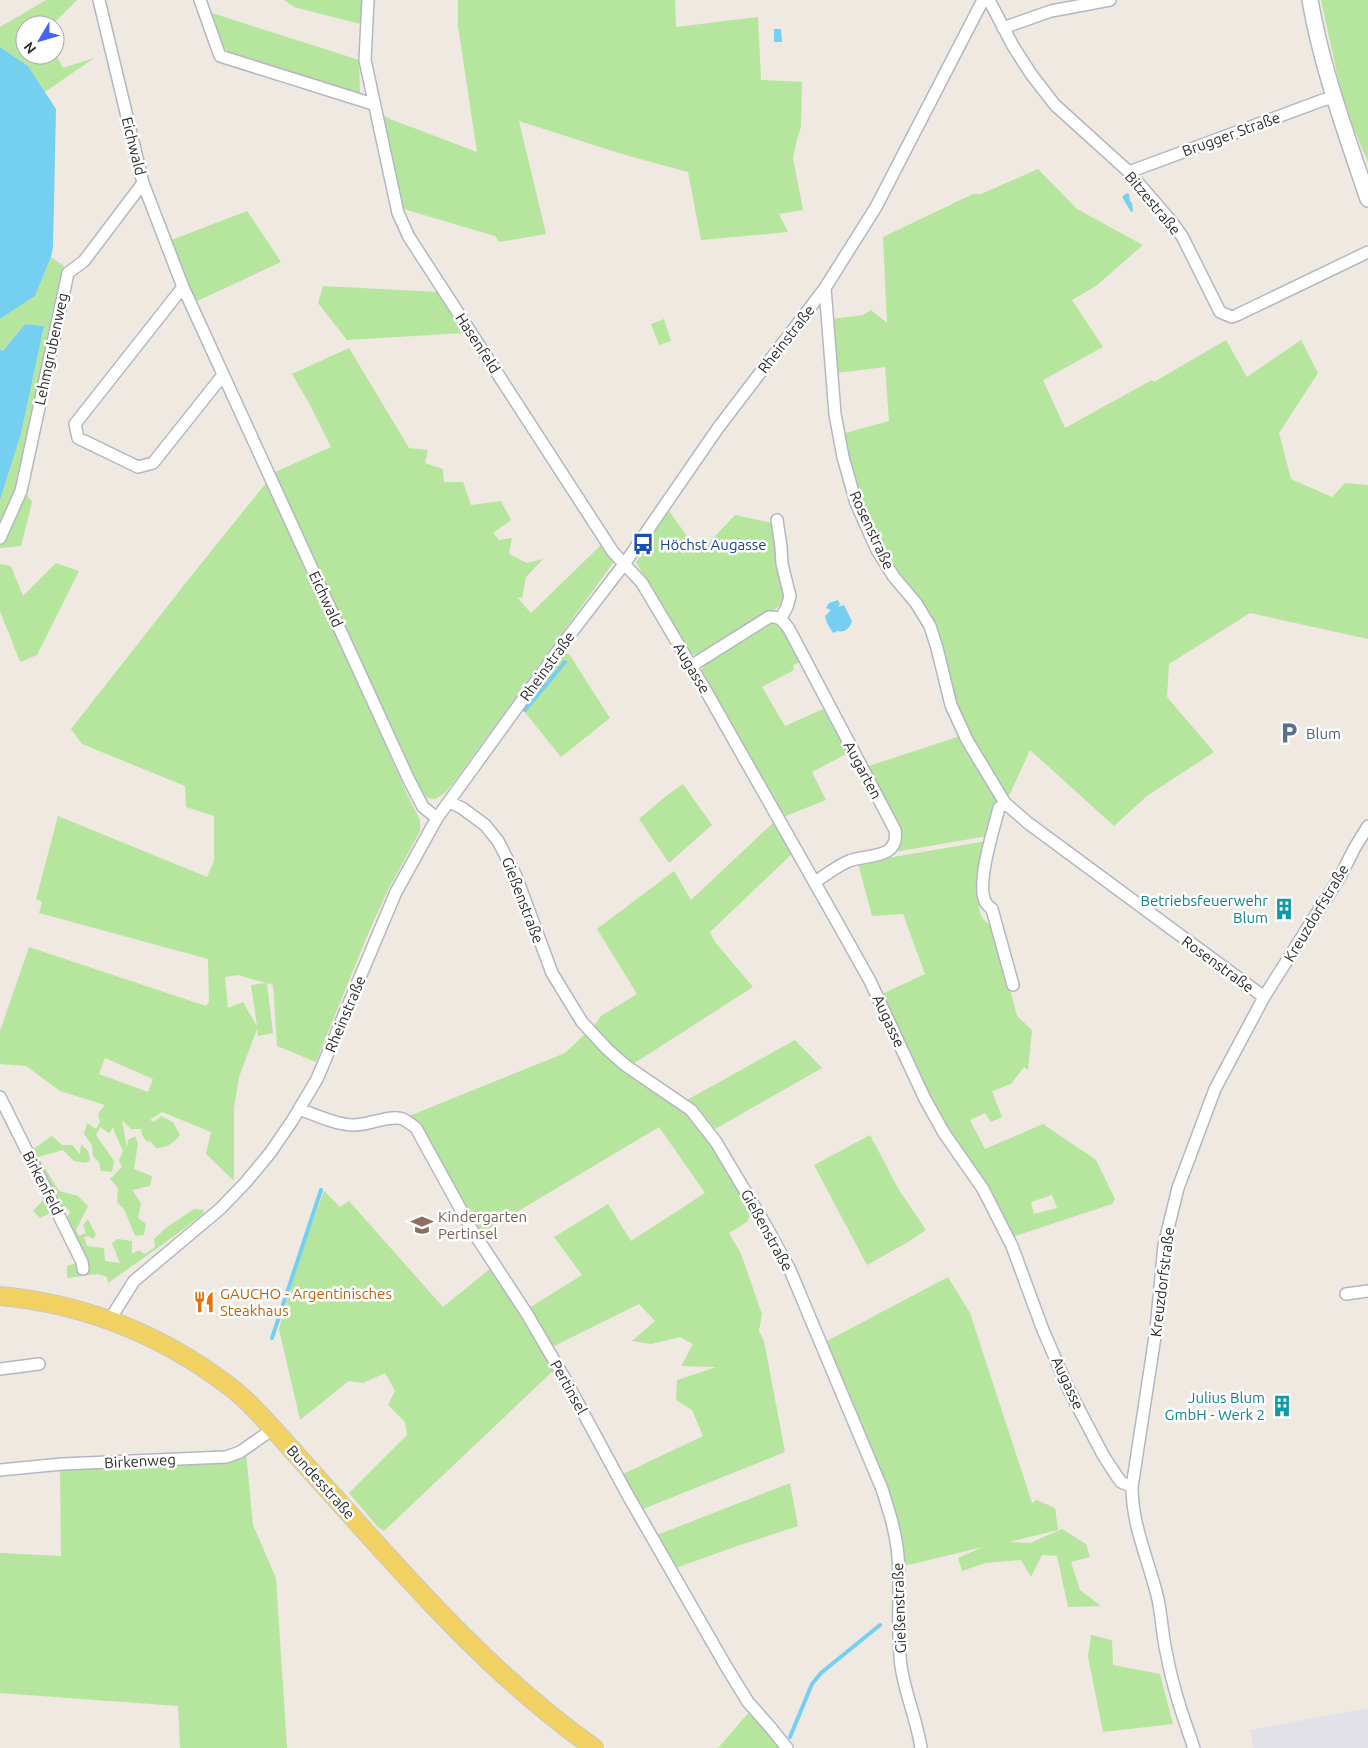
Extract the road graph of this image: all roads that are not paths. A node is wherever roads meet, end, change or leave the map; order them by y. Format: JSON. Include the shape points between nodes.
{"nodes":[{"id":1,"x":99,"y":0,"type":"edge"},
{"id":2,"x":200,"y":0,"type":"edge"},
{"id":3,"x":368,"y":0,"type":"edge"},
{"id":4,"x":982,"y":0,"type":"edge"},
{"id":5,"x":989,"y":0,"type":"edge"},
{"id":6,"x":1110,"y":0,"type":"edge"},
{"id":7,"x":1310,"y":0,"type":"edge"},
{"id":8,"x":1004,"y":28,"type":"junction"},
{"id":9,"x":1334,"y":98,"type":"junction"},
{"id":10,"x":373,"y":104,"type":"junction"},
{"id":11,"x":1129,"y":172,"type":"junction"},
{"id":12,"x":143,"y":183,"type":"junction"},
{"id":13,"x":1368,"y":199,"type":"edge"},
{"id":14,"x":1368,"y":252,"type":"edge"},
{"id":15,"x":183,"y":287,"type":"junction"},
{"id":16,"x":825,"y":288,"type":"junction"},
{"id":17,"x":223,"y":375,"type":"junction"},
{"id":18,"x":777,"y":520,"type":"dead end"},
{"id":19,"x":0,"y":538,"type":"edge"},
{"id":20,"x":624,"y":563,"type":"junction"},
{"id":21,"x":781,"y":618,"type":"junction"},
{"id":22,"x":691,"y":666,"type":"junction"},
{"id":23,"x":449,"y":802,"type":"junction"},
{"id":24,"x":1005,"y":803,"type":"junction"},
{"id":25,"x":437,"y":818,"type":"junction"},
{"id":26,"x":1368,"y":826,"type":"edge"},
{"id":27,"x":815,"y":882,"type":"junction"},
{"id":28,"x":1013,"y":985,"type":"dead end"},
{"id":29,"x":1264,"y":997,"type":"junction"},
{"id":30,"x":0,"y":1097,"type":"edge"},
{"id":31,"x":299,"y":1109,"type":"junction"},
{"id":32,"x":83,"y":1269,"type":"dead end"},
{"id":33,"x":1368,"y":1291,"type":"edge"},
{"id":34,"x":1346,"y":1294,"type":"dead end"},
{"id":35,"x":0,"y":1296,"type":"edge"},
{"id":36,"x":109,"y":1321,"type":"junction"},
{"id":37,"x":39,"y":1364,"type":"dead end"},
{"id":38,"x":0,"y":1369,"type":"edge"},
{"id":39,"x":273,"y":1429,"type":"junction"},
{"id":40,"x":0,"y":1470,"type":"edge"},
{"id":41,"x":1132,"y":1487,"type":"junction"},
{"id":42,"x":594,"y":1748,"type":"edge"},
{"id":43,"x":787,"y":1748,"type":"edge"},
{"id":44,"x":921,"y":1748,"type":"edge"},
{"id":45,"x":1194,"y":1748,"type":"edge"}],
"edges":[{"from":1,"to":12,"type":"street","name":"Eichwald"},
{"from":2,"to":10,"type":"street","via":[[220,56]]},
{"from":3,"to":10,"type":"street","name":"Hasenfeld","via":[[365,60]]},
{"from":4,"to":16,"type":"street","name":"Rheinstraße","via":[[876,207]]},
{"from":5,"to":8,"type":"street","name":"Bitzestraße"},
{"from":6,"to":8,"type":"street","via":[[1051,11]]},
{"from":7,"to":9,"type":"main road"},
{"from":8,"to":11,"type":"street","name":"Bitzestraße","via":[[1031,74],[1055,105]]},
{"from":9,"to":11,"type":"street","name":"Brugger Straße"},
{"from":9,"to":13,"type":"main road"},
{"from":10,"to":20,"type":"street","name":"Hasenfeld","via":[[398,213],[409,238],[613,552]]},
{"from":11,"to":14,"type":"street","name":"Bitzestraße","via":[[1182,236],[1220,312],[1232,317]]},
{"from":12,"to":15,"type":"street","name":"Eichwald"},
{"from":12,"to":19,"type":"street","name":"Lehmgrubenweg","via":[[84,261],[68,273],[22,491]]},
{"from":15,"to":17,"type":"street","name":"Eichwald"},
{"from":15,"to":17,"type":"street","via":[[75,424],[78,438],[138,467],[153,463]]},
{"from":16,"to":20,"type":"street","name":"Rheinstraße","via":[[718,428]]},
{"from":16,"to":24,"type":"street","name":"Rosenstraße","via":[[835,414],[856,503],[894,577],[930,626],[951,705]]},
{"from":17,"to":25,"type":"street","name":"Eichwald","via":[[408,778],[423,807]]},
{"from":18,"to":21,"type":"street","via":[[790,596]]},
{"from":20,"to":22,"type":"street","name":"Augasse","via":[[642,583]]},
{"from":20,"to":23,"type":"street","name":"Rheinstraße"},
{"from":21,"to":22,"type":"street","via":[[769,617]]},
{"from":21,"to":27,"type":"street","name":"Augarten","via":[[896,837],[887,851],[847,862]]},
{"from":22,"to":27,"type":"street","name":"Augasse"},
{"from":23,"to":25,"type":"street","name":"Rheinstraße"},
{"from":23,"to":44,"type":"street","name":"Gießenstraße","via":[[485,825],[498,841],[516,876],[552,973],[582,1022],[625,1065],[701,1121],[744,1188],[790,1270],[882,1489],[893,1525],[898,1556],[901,1666]]},
{"from":24,"to":28,"type":"street","via":[[999,808],[984,861],[984,892],[985,903],[992,909]]},
{"from":24,"to":29,"type":"street","name":"Rosenstraße"},
{"from":25,"to":31,"type":"street","name":"Rheinstraße","via":[[396,892],[321,1071]]},
{"from":26,"to":29,"type":"street","name":"Kreuzdorfstraße"},
{"from":27,"to":41,"type":"street","name":"Augasse","via":[[870,981],[925,1100],[983,1189],[1012,1246],[1069,1390],[1121,1482]]},
{"from":29,"to":41,"type":"street","name":"Kreuzdorfstraße","via":[[1215,1089],[1178,1188],[1164,1245],[1156,1330]]},
{"from":30,"to":32,"type":"street","name":"Birkenfeld"},
{"from":31,"to":36,"type":"street","name":"Rheinstraße","via":[[246,1182],[220,1209],[134,1281]]},
{"from":31,"to":43,"type":"street","name":"Pertinsel","via":[[353,1125],[394,1118],[416,1128],[472,1230],[565,1378],[727,1668],[748,1702]]},
{"from":33,"to":34,"type":"street"},
{"from":35,"to":36,"type":"main road","name":"Bundesstraße","via":[[81,1312]]},
{"from":36,"to":39,"type":"main road","name":"Bundesstraße","via":[[152,1338],[202,1367],[231,1388]]},
{"from":37,"to":38,"type":"street"},
{"from":39,"to":40,"type":"street","name":"Birkenweg","via":[[240,1452],[226,1457]]},
{"from":39,"to":42,"type":"main road","name":"Bundesstraße","via":[[483,1657]]},
{"from":41,"to":45,"type":"street","name":"Kreuzdorfstraße","via":[[1134,1518],[1158,1598],[1174,1691]]}]}
